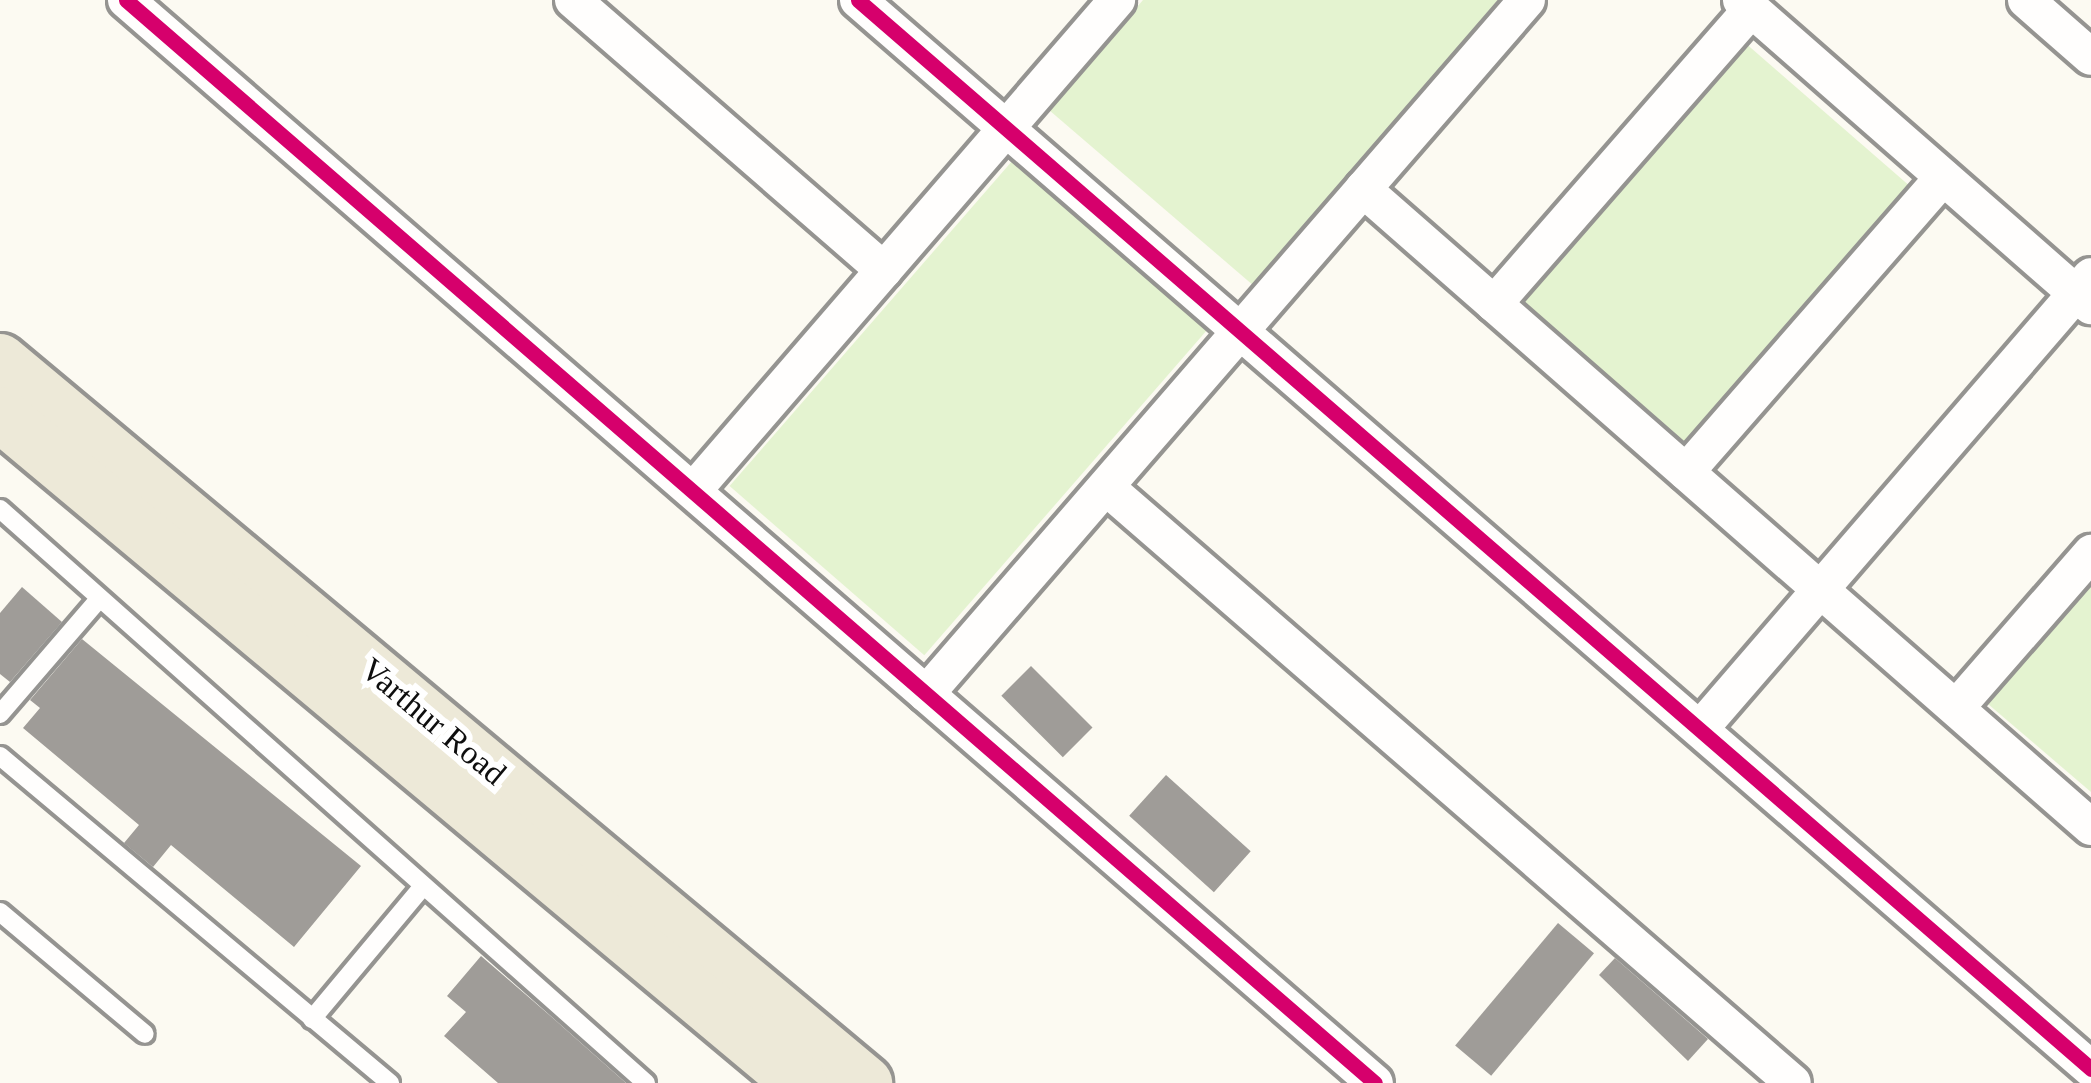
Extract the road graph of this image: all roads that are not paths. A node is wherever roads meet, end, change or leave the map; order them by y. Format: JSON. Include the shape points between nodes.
{"nodes":[{"id":1,"x":126,"y":0,"type":"edge"},
{"id":2,"x":573,"y":0,"type":"edge"},
{"id":3,"x":859,"y":0,"type":"edge"},
{"id":4,"x":1117,"y":0,"type":"edge"},
{"id":5,"x":1527,"y":0,"type":"edge"},
{"id":6,"x":2026,"y":0,"type":"edge"},
{"id":7,"x":1746,"y":5,"type":"edge"},
{"id":8,"x":2091,"y":57,"type":"edge"},
{"id":9,"x":1006,"y":128,"type":"junction"},
{"id":10,"x":1943,"y":177,"type":"junction"},
{"id":11,"x":1363,"y":189,"type":"junction"},
{"id":12,"x":884,"y":270,"type":"junction"},
{"id":13,"x":2086,"y":292,"type":"edge"},
{"id":14,"x":1494,"y":304,"type":"junction"},
{"id":15,"x":1240,"y":331,"type":"junction"},
{"id":16,"x":0,"y":361,"type":"edge"},
{"id":17,"x":3,"y":423,"type":"edge"},
{"id":18,"x":1686,"y":472,"type":"junction"},
{"id":19,"x":1106,"y":487,"type":"junction"},
{"id":20,"x":692,"y":491,"type":"junction"},
{"id":21,"x":0,"y":509,"type":"edge"},
{"id":22,"x":2091,"y":553,"type":"edge"},
{"id":23,"x":1820,"y":589,"type":"junction"},
{"id":24,"x":99,"y":599,"type":"junction"},
{"id":25,"x":926,"y":694,"type":"junction"},
{"id":26,"x":1956,"y":708,"type":"junction"},
{"id":27,"x":0,"y":714,"type":"edge"},
{"id":28,"x":1700,"y":729,"type":"junction"},
{"id":29,"x":0,"y":756,"type":"edge"},
{"id":30,"x":2091,"y":826,"type":"edge"},
{"id":31,"x":420,"y":890,"type":"junction"},
{"id":32,"x":0,"y":912,"type":"edge"},
{"id":33,"x":312,"y":1018,"type":"junction"},
{"id":34,"x":145,"y":1034,"type":"dead end"},
{"id":35,"x":2091,"y":1069,"type":"edge"},
{"id":36,"x":390,"y":1083,"type":"edge"},
{"id":37,"x":646,"y":1083,"type":"edge"},
{"id":38,"x":800,"y":1083,"type":"edge"},
{"id":39,"x":866,"y":1083,"type":"edge"},
{"id":40,"x":1376,"y":1083,"type":"edge"},
{"id":41,"x":1792,"y":1083,"type":"edge"}],
"edges":[{"from":1,"to":20,"type":"street"},
{"from":2,"to":12,"type":"street"},
{"from":3,"to":9,"type":"street"},
{"from":4,"to":9,"type":"street"},
{"from":5,"to":11,"type":"street"},
{"from":6,"to":8,"type":"street"},
{"from":7,"to":10,"type":"street"},
{"from":7,"to":14,"type":"street"},
{"from":9,"to":12,"type":"street"},
{"from":9,"to":15,"type":"street"},
{"from":10,"to":13,"type":"street"},
{"from":10,"to":18,"type":"street"},
{"from":11,"to":14,"type":"street"},
{"from":11,"to":15,"type":"street"},
{"from":12,"to":20,"type":"street"},
{"from":13,"to":23,"type":"street"},
{"from":14,"to":18,"type":"street"},
{"from":15,"to":19,"type":"street"},
{"from":15,"to":28,"type":"street"},
{"from":16,"to":39,"type":"main road","name":"Varthur Road"},
{"from":17,"to":38,"type":"main road","name":"Varthur Road"},
{"from":18,"to":23,"type":"street"},
{"from":19,"to":25,"type":"street"},
{"from":19,"to":41,"type":"street"},
{"from":20,"to":25,"type":"street"},
{"from":21,"to":24,"type":"lane"},
{"from":22,"to":26,"type":"street"},
{"from":23,"to":26,"type":"street"},
{"from":23,"to":28,"type":"street"},
{"from":24,"to":27,"type":"lane"},
{"from":24,"to":31,"type":"lane"},
{"from":25,"to":40,"type":"street"},
{"from":26,"to":30,"type":"street"},
{"from":28,"to":35,"type":"street"},
{"from":29,"to":33,"type":"lane"},
{"from":31,"to":33,"type":"lane"},
{"from":31,"to":37,"type":"lane"},
{"from":32,"to":34,"type":"lane"},
{"from":33,"to":36,"type":"lane"}]}
